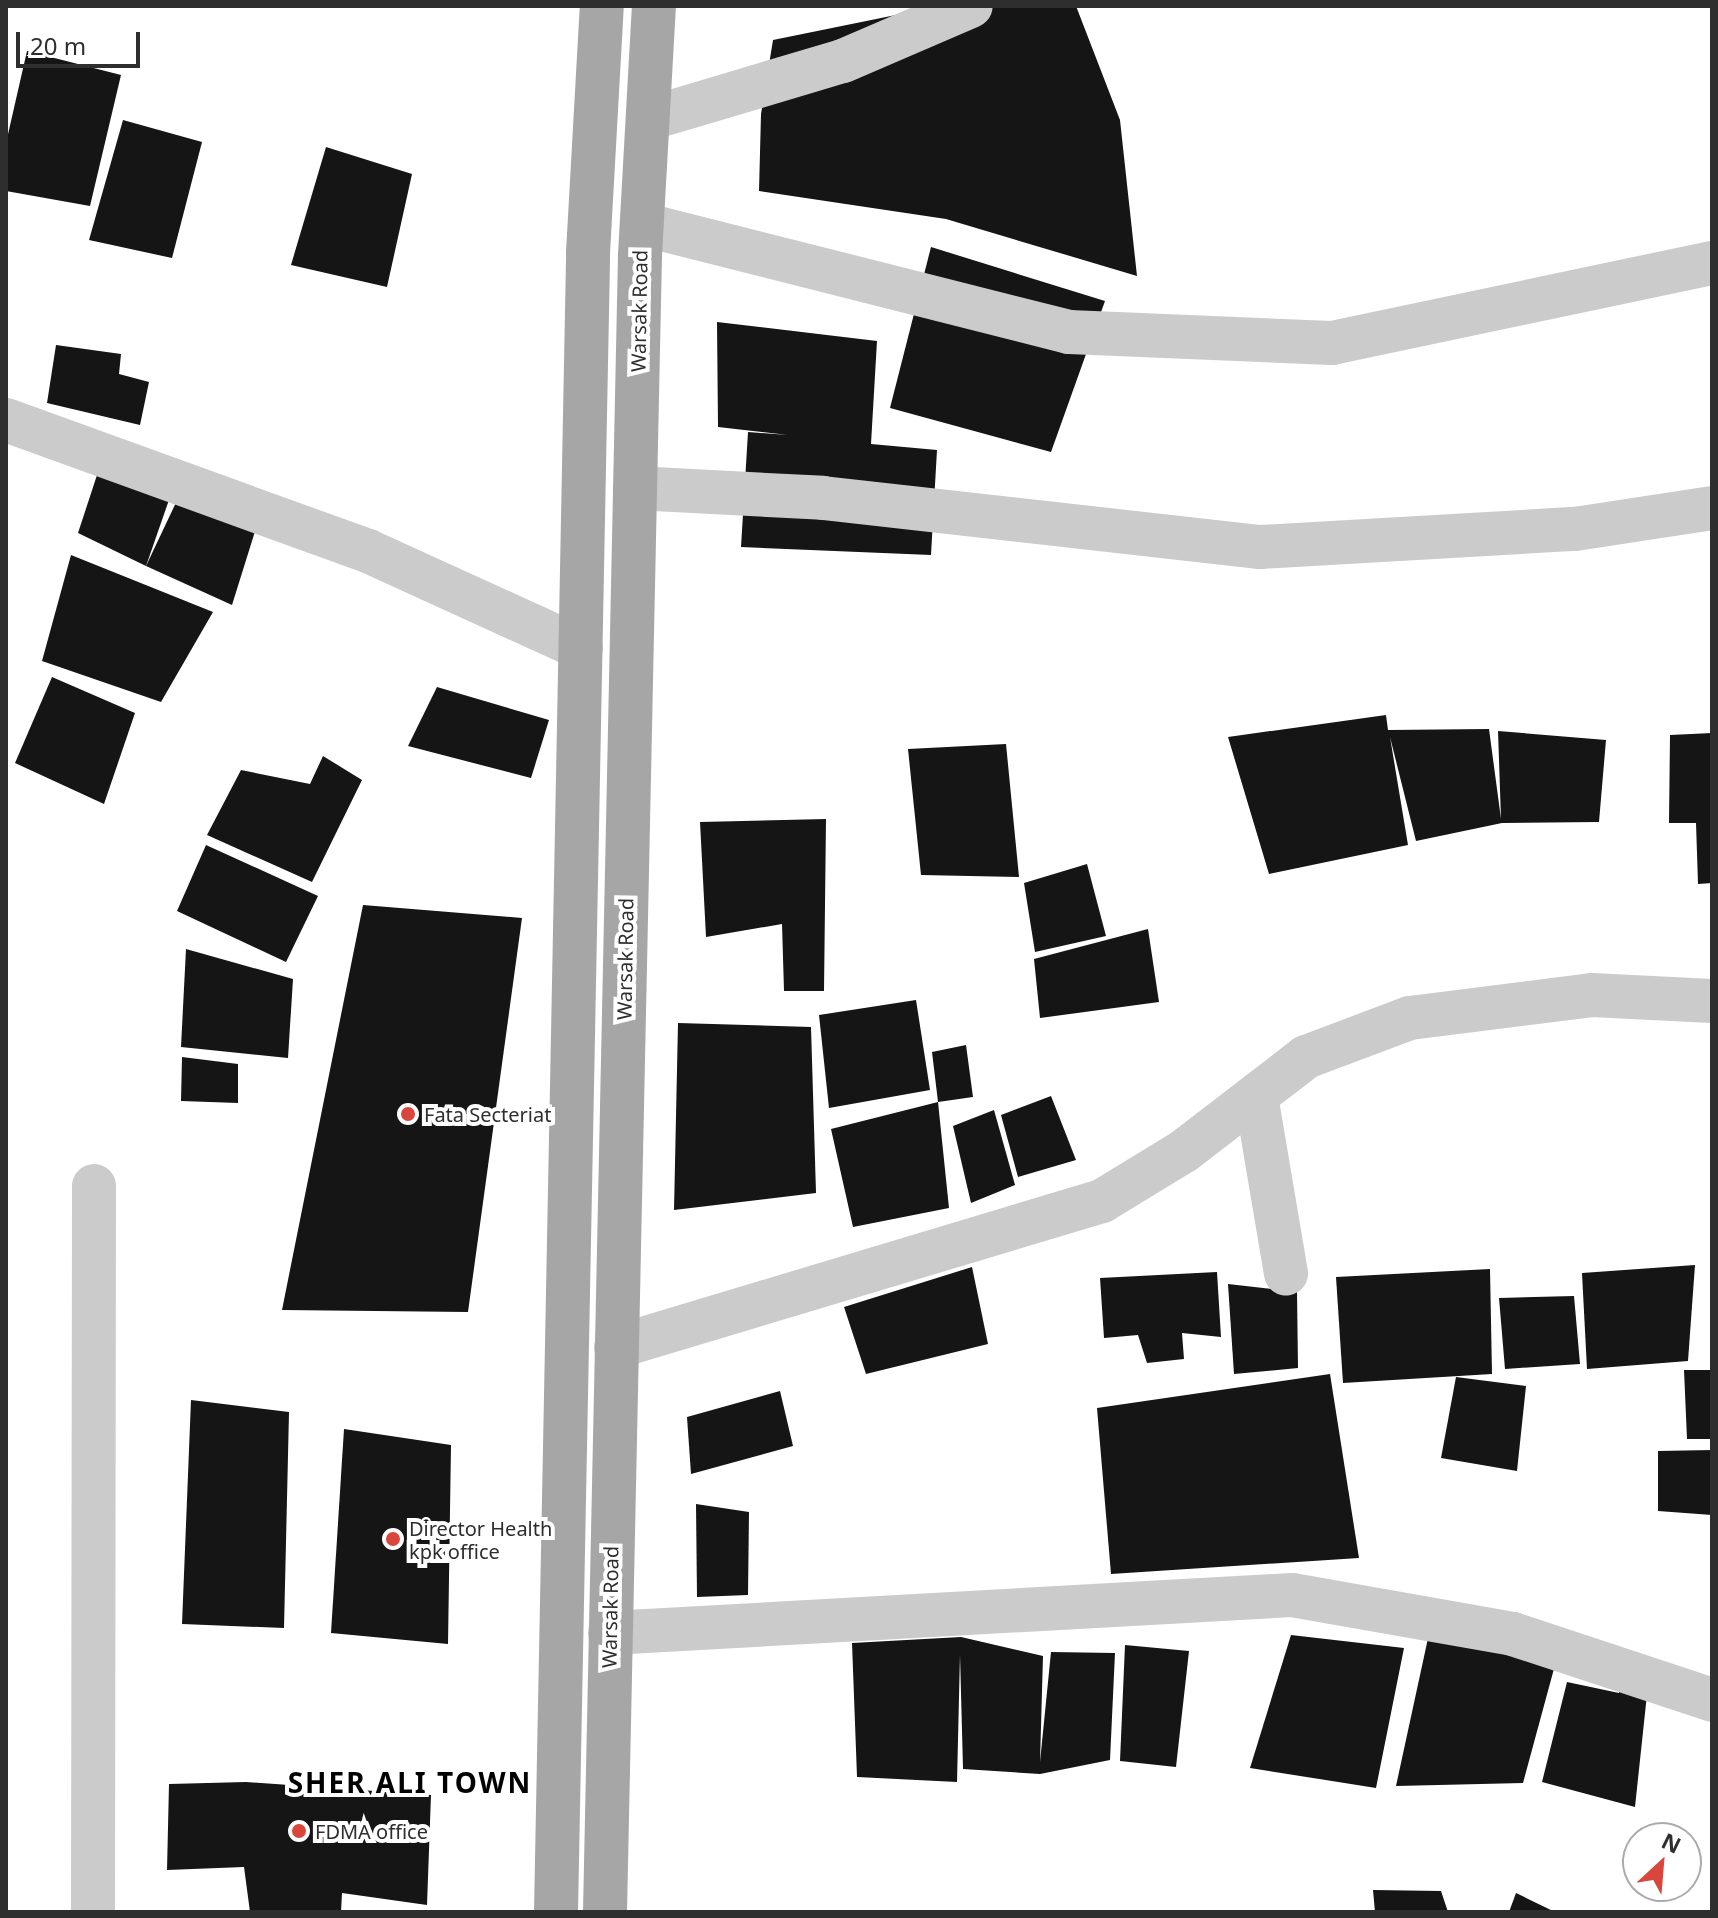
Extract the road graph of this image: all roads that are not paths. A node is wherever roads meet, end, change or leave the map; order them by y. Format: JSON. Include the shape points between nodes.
{"nodes":[{"id":1,"x":602,"y":6,"type":"edge"},
{"id":2,"x":654,"y":6,"type":"edge"},
{"id":3,"x":971,"y":6,"type":"edge"},
{"id":4,"x":648,"y":119,"type":"junction"},
{"id":5,"x":642,"y":224,"type":"junction"},
{"id":6,"x":1712,"y":263,"type":"edge"},
{"id":7,"x":638,"y":353,"type":"junction"},
{"id":8,"x":587,"y":354,"type":"junction"},
{"id":9,"x":6,"y":420,"type":"edge"},
{"id":10,"x":635,"y":488,"type":"junction"},
{"id":11,"x":1712,"y":508,"type":"edge"},
{"id":12,"x":581,"y":648,"type":"junction"},
{"id":13,"x":1712,"y":1001,"type":"edge"},
{"id":14,"x":1256,"y":1096,"type":"junction"},
{"id":15,"x":94,"y":1186,"type":"dead end"},
{"id":16,"x":1286,"y":1273,"type":"dead end"},
{"id":17,"x":616,"y":1347,"type":"junction"},
{"id":18,"x":610,"y":1633,"type":"junction"},
{"id":19,"x":1712,"y":1700,"type":"edge"},
{"id":20,"x":93,"y":1912,"type":"edge"},
{"id":21,"x":556,"y":1912,"type":"edge"},
{"id":22,"x":605,"y":1912,"type":"edge"}],
"edges":[{"from":1,"to":8,"type":"main road"},
{"from":2,"to":4,"type":"main road","name":"Warsak Road"},
{"from":3,"to":4,"type":"street","via":[[843,61]]},
{"from":4,"to":5,"type":"main road","name":"Warsak Road"},
{"from":5,"to":6,"type":"street","via":[[1069,332],[1332,343]]},
{"from":5,"to":7,"type":"main road","name":"Warsak Road"},
{"from":7,"to":8,"type":"main road"},
{"from":7,"to":10,"type":"main road","name":"Warsak Road"},
{"from":8,"to":12,"type":"main road"},
{"from":9,"to":12,"type":"street","via":[[368,551]]},
{"from":10,"to":11,"type":"street","via":[[823,498],[1260,547],[1575,529]]},
{"from":10,"to":17,"type":"main road","name":"Warsak Road"},
{"from":12,"to":21,"type":"main road"},
{"from":13,"to":14,"type":"street","via":[[1592,995],[1410,1018],[1306,1057]]},
{"from":14,"to":16,"type":"street"},
{"from":14,"to":17,"type":"street","via":[[1184,1151],[1102,1201]]},
{"from":15,"to":20,"type":"street"},
{"from":17,"to":18,"type":"main road","name":"Warsak Road"},
{"from":18,"to":19,"type":"street","via":[[1292,1595],[1513,1634]]},
{"from":18,"to":22,"type":"main road","name":"Warsak Road"}]}
